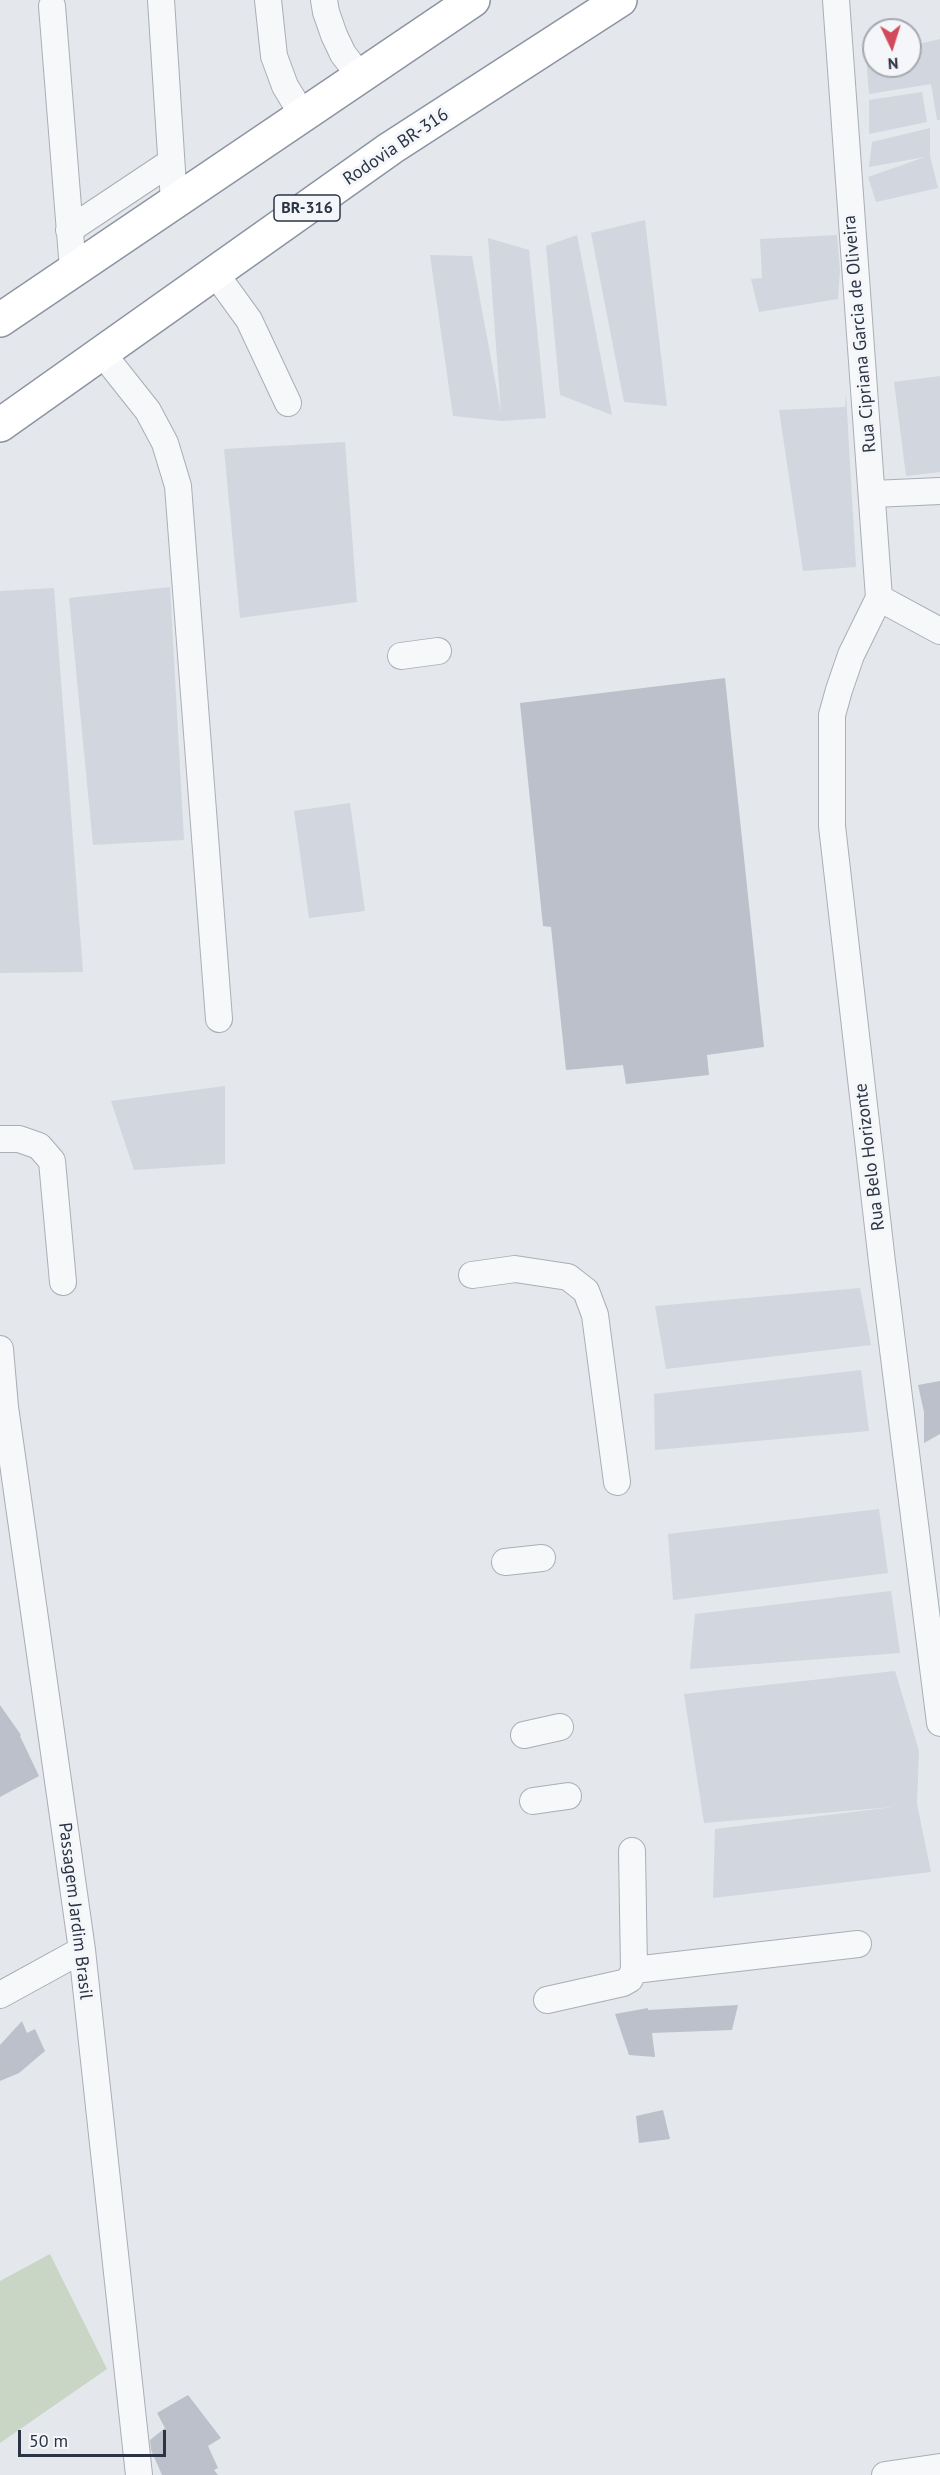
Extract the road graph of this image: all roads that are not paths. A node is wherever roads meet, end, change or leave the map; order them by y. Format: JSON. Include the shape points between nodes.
{"nodes":[{"id":1,"x":161,"y":0,"type":"edge"},
{"id":2,"x":268,"y":0,"type":"edge"},
{"id":3,"x":324,"y":0,"type":"edge"},
{"id":4,"x":473,"y":0,"type":"edge"},
{"id":5,"x":620,"y":0,"type":"edge"},
{"id":6,"x":836,"y":0,"type":"edge"},
{"id":7,"x":52,"y":6,"type":"dead end"},
{"id":8,"x":360,"y":76,"type":"junction"},
{"id":9,"x":302,"y":114,"type":"junction"},
{"id":10,"x":171,"y":162,"type":"junction"},
{"id":11,"x":174,"y":202,"type":"junction"},
{"id":12,"x":69,"y":230,"type":"junction"},
{"id":13,"x":73,"y":270,"type":"junction"},
{"id":14,"x":215,"y":273,"type":"junction"},
{"id":15,"x":0,"y":321,"type":"edge"},
{"id":16,"x":102,"y":353,"type":"junction"},
{"id":17,"x":288,"y":403,"type":"dead end"},
{"id":18,"x":0,"y":425,"type":"edge"},
{"id":19,"x":940,"y":491,"type":"edge"},
{"id":20,"x":873,"y":494,"type":"junction"},
{"id":21,"x":879,"y":598,"type":"junction"},
{"id":22,"x":937,"y":628,"type":"edge"},
{"id":23,"x":438,"y":651,"type":"dead end"},
{"id":24,"x":401,"y":656,"type":"dead end"},
{"id":25,"x":219,"y":1019,"type":"dead end"},
{"id":26,"x":0,"y":1139,"type":"edge"},
{"id":27,"x":472,"y":1275,"type":"dead end"},
{"id":28,"x":63,"y":1282,"type":"dead end"},
{"id":29,"x":0,"y":1349,"type":"edge"},
{"id":30,"x":3,"y":1408,"type":"edge"},
{"id":31,"x":617,"y":1482,"type":"dead end"},
{"id":32,"x":542,"y":1558,"type":"dead end"},
{"id":33,"x":505,"y":1562,"type":"dead end"},
{"id":34,"x":940,"y":1723,"type":"edge"},
{"id":35,"x":560,"y":1727,"type":"dead end"},
{"id":36,"x":524,"y":1735,"type":"dead end"},
{"id":37,"x":568,"y":1796,"type":"dead end"},
{"id":38,"x":533,"y":1802,"type":"dead end"},
{"id":39,"x":632,"y":1851,"type":"dead end"},
{"id":40,"x":858,"y":1944,"type":"dead end"},
{"id":41,"x":82,"y":1950,"type":"junction"},
{"id":42,"x":634,"y":1970,"type":"junction"},
{"id":43,"x":0,"y":1995,"type":"edge"},
{"id":44,"x":547,"y":2001,"type":"dead end"},
{"id":45,"x":940,"y":2467,"type":"edge"},
{"id":46,"x":139,"y":2475,"type":"edge"},
{"id":47,"x":885,"y":2475,"type":"edge"}],
"edges":[{"from":1,"to":10,"type":"street"},
{"from":2,"to":9,"type":"street","via":[[274,56],[285,86]]},
{"from":3,"to":8,"type":"street","via":[[343,54]]},
{"from":4,"to":8,"type":"highway"},
{"from":5,"to":14,"type":"highway","name":"Rodovia BR-316","number":"BR-316","via":[[391,148]]},
{"from":6,"to":20,"type":"street","name":"Rua Cipriana Garcia de Oliveira"},
{"from":7,"to":12,"type":"street"},
{"from":8,"to":9,"type":"highway"},
{"from":9,"to":11,"type":"highway"},
{"from":10,"to":11,"type":"street"},
{"from":10,"to":12,"type":"street"},
{"from":11,"to":13,"type":"highway"},
{"from":12,"to":13,"type":"street"},
{"from":13,"to":15,"type":"highway"},
{"from":14,"to":16,"type":"highway","name":"Rodovia BR-316","number":"BR-316"},
{"from":14,"to":17,"type":"street","via":[[249,320]]},
{"from":16,"to":18,"type":"highway","name":"Rodovia BR-316","number":"BR-316"},
{"from":16,"to":25,"type":"street","via":[[148,411],[165,443],[178,486]]},
{"from":19,"to":20,"type":"street"},
{"from":20,"to":21,"type":"street","name":"Rua Cipriana Garcia de Oliveira"},
{"from":21,"to":22,"type":"street"},
{"from":21,"to":34,"type":"street","name":"Rua Belo Horizonte","via":[[851,655],[832,716],[832,826]]},
{"from":23,"to":24,"type":"street"},
{"from":26,"to":28,"type":"street","via":[[19,1139],[39,1146],[52,1161]]},
{"from":27,"to":31,"type":"street","via":[[515,1269],[568,1277],[586,1291],[595,1315]]},
{"from":29,"to":30,"type":"street","name":"Passagem Jardim Brasil"},
{"from":30,"to":41,"type":"street","name":"Passagem Jardim Brasil"},
{"from":32,"to":33,"type":"street"},
{"from":35,"to":36,"type":"street"},
{"from":37,"to":38,"type":"street"},
{"from":39,"to":42,"type":"street"},
{"from":40,"to":42,"type":"street"},
{"from":41,"to":43,"type":"street"},
{"from":41,"to":46,"type":"street","name":"Passagem Jardim Brasil"},
{"from":42,"to":44,"type":"street","via":[[623,1983]]},
{"from":45,"to":47,"type":"street"}]}
